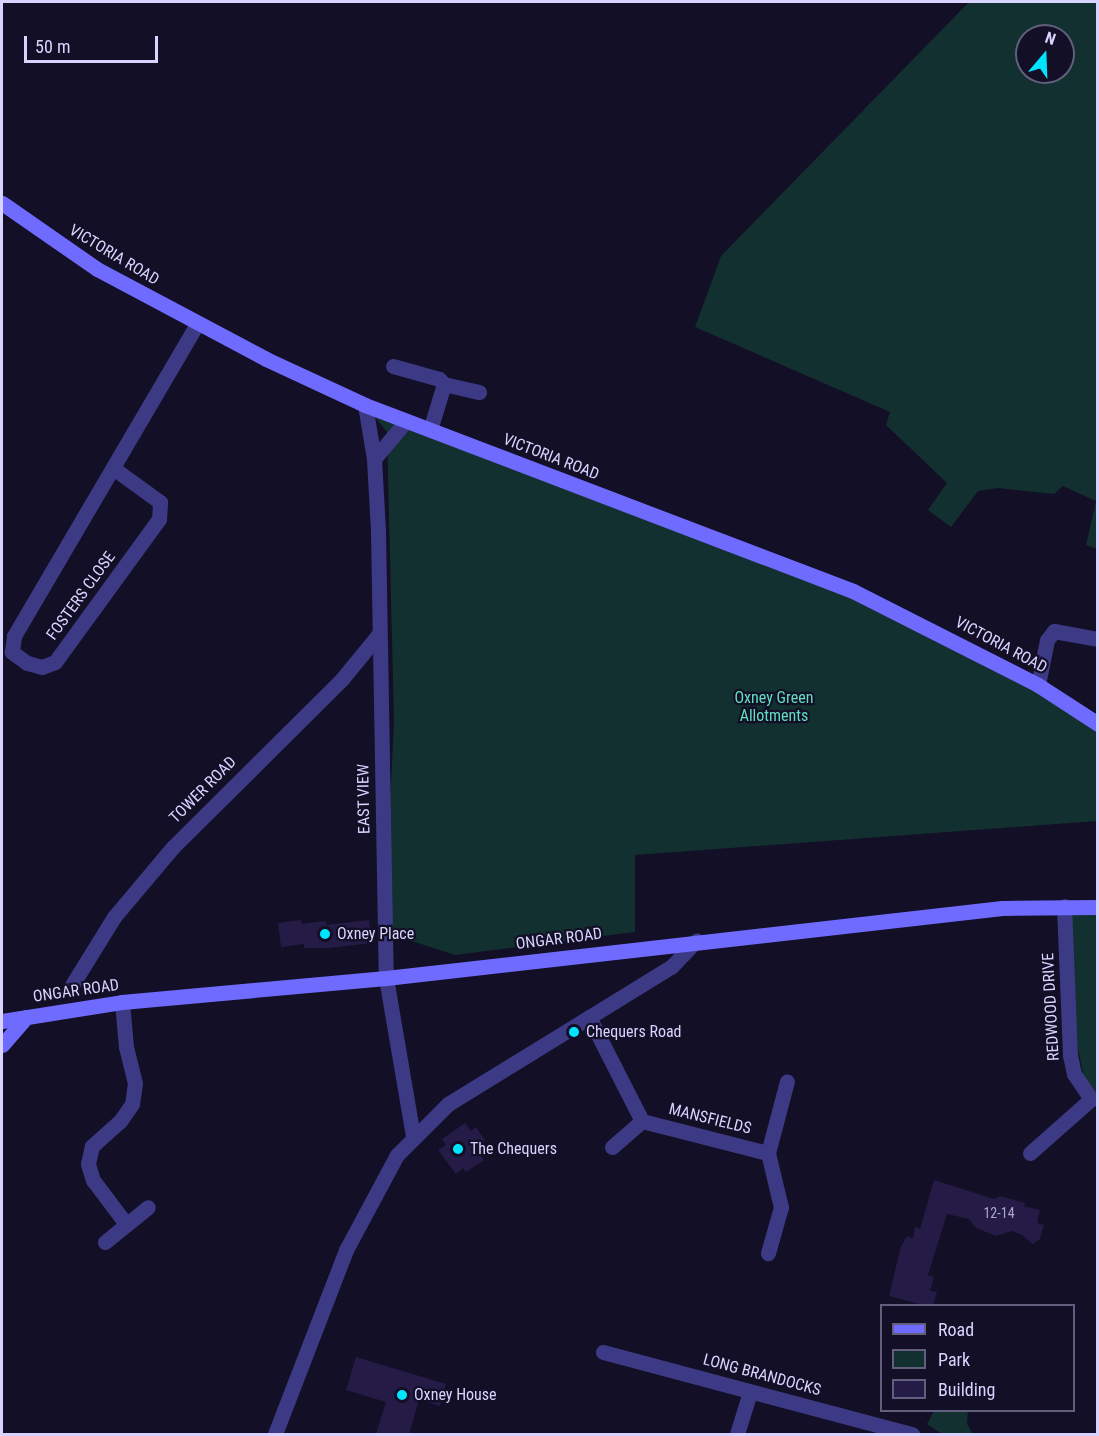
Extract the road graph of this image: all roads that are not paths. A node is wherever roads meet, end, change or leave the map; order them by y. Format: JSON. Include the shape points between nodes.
{"nodes":[{"id":1,"x":2,"y":203,"type":"edge"},
{"id":2,"x":197,"y":324,"type":"junction"},
{"id":3,"x":393,"y":366,"type":"dead end"},
{"id":4,"x":444,"y":384,"type":"junction"},
{"id":5,"x":479,"y":392,"type":"dead end"},
{"id":6,"x":365,"y":405,"type":"junction"},
{"id":7,"x":406,"y":421,"type":"junction"},
{"id":8,"x":430,"y":430,"type":"junction"},
{"id":9,"x":374,"y":459,"type":"junction"},
{"id":10,"x":113,"y":468,"type":"junction"},
{"id":11,"x":378,"y":635,"type":"junction"},
{"id":12,"x":1098,"y":639,"type":"edge"},
{"id":13,"x":1038,"y":685,"type":"junction"},
{"id":14,"x":1098,"y":724,"type":"edge"},
{"id":15,"x":1064,"y":906,"type":"junction"},
{"id":16,"x":1098,"y":907,"type":"edge"},
{"id":17,"x":697,"y":940,"type":"junction"},
{"id":18,"x":386,"y":978,"type":"junction"},
{"id":19,"x":72,"y":986,"type":"dead end"},
{"id":20,"x":122,"y":1002,"type":"junction"},
{"id":21,"x":26,"y":1017,"type":"junction"},
{"id":22,"x":589,"y":1017,"type":"junction"},
{"id":23,"x":2,"y":1021,"type":"edge"},
{"id":24,"x":2,"y":1045,"type":"edge"},
{"id":25,"x":787,"y":1081,"type":"dead end"},
{"id":26,"x":1094,"y":1101,"type":"edge"},
{"id":27,"x":642,"y":1121,"type":"junction"},
{"id":28,"x":413,"y":1136,"type":"junction"},
{"id":29,"x":612,"y":1147,"type":"dead end"},
{"id":30,"x":768,"y":1153,"type":"junction"},
{"id":31,"x":1030,"y":1153,"type":"dead end"},
{"id":32,"x":148,"y":1207,"type":"dead end"},
{"id":33,"x":126,"y":1224,"type":"junction"},
{"id":34,"x":105,"y":1242,"type":"dead end"},
{"id":35,"x":768,"y":1253,"type":"dead end"},
{"id":36,"x":603,"y":1352,"type":"dead end"},
{"id":37,"x":750,"y":1392,"type":"junction"},
{"id":38,"x":275,"y":1434,"type":"edge"},
{"id":39,"x":737,"y":1434,"type":"edge"},
{"id":40,"x":912,"y":1434,"type":"edge"}],
"edges":[{"from":1,"to":2,"type":"street","name":"VICTORIA ROAD","via":[[97,269]]},
{"from":2,"to":6,"type":"street","name":"VICTORIA ROAD"},
{"from":2,"to":10,"type":"street","name":"FOSTERS CLOSE"},
{"from":3,"to":4,"type":"street","via":[[439,379]]},
{"from":4,"to":5,"type":"street"},
{"from":4,"to":8,"type":"street"},
{"from":6,"to":7,"type":"street","name":"VICTORIA ROAD"},
{"from":6,"to":9,"type":"street","name":"EAST VIEW"},
{"from":7,"to":8,"type":"street","name":"VICTORIA ROAD"},
{"from":7,"to":9,"type":"street"},
{"from":8,"to":13,"type":"street","name":"VICTORIA ROAD","via":[[853,591]]},
{"from":9,"to":11,"type":"street","name":"EAST VIEW"},
{"from":10,"to":10,"type":"street","name":"FOSTERS CLOSE","via":[[14,636],[12,652],[27,663],[42,667],[55,662],[159,519],[160,502]]},
{"from":11,"to":18,"type":"street","name":"EAST VIEW"},
{"from":11,"to":19,"type":"street","name":"TOWER ROAD","via":[[342,679],[173,847],[114,917]]},
{"from":12,"to":13,"type":"street","via":[[1054,631],[1047,640]]},
{"from":13,"to":14,"type":"street","name":"VICTORIA ROAD"},
{"from":15,"to":16,"type":"street","name":"ONGAR ROAD"},
{"from":15,"to":17,"type":"street","name":"ONGAR ROAD","via":[[1002,908]]},
{"from":15,"to":26,"type":"street","name":"REDWOOD DRIVE","via":[[1070,1055],[1074,1074]]},
{"from":17,"to":18,"type":"street","name":"ONGAR ROAD"},
{"from":17,"to":22,"type":"street","via":[[671,967]]},
{"from":18,"to":20,"type":"street","name":"ONGAR ROAD"},
{"from":18,"to":28,"type":"street","name":"EAST VIEW"},
{"from":20,"to":21,"type":"street","name":"ONGAR ROAD"},
{"from":20,"to":33,"type":"street","via":[[126,1047],[135,1083],[132,1104],[120,1121],[92,1146],[88,1164],[93,1180]]},
{"from":21,"to":23,"type":"street","name":"ONGAR ROAD"},
{"from":21,"to":24,"type":"street","name":"ONGAR ROAD"},
{"from":22,"to":27,"type":"street","name":"MANSFIELDS"},
{"from":22,"to":28,"type":"street","via":[[448,1104]]},
{"from":25,"to":30,"type":"street","name":"MANSFIELDS"},
{"from":26,"to":31,"type":"street","name":"REDWOOD DRIVE"},
{"from":27,"to":29,"type":"street","name":"MANSFIELDS"},
{"from":27,"to":30,"type":"street","name":"MANSFIELDS"},
{"from":28,"to":38,"type":"street","via":[[384,1175],[346,1250]]},
{"from":30,"to":35,"type":"street","name":"MANSFIELDS","via":[[781,1207]]},
{"from":32,"to":33,"type":"street"},
{"from":33,"to":34,"type":"street"},
{"from":36,"to":37,"type":"street","name":"LONG BRANDOCKS"},
{"from":37,"to":39,"type":"street"},
{"from":37,"to":40,"type":"street","name":"LONG BRANDOCKS"}]}
